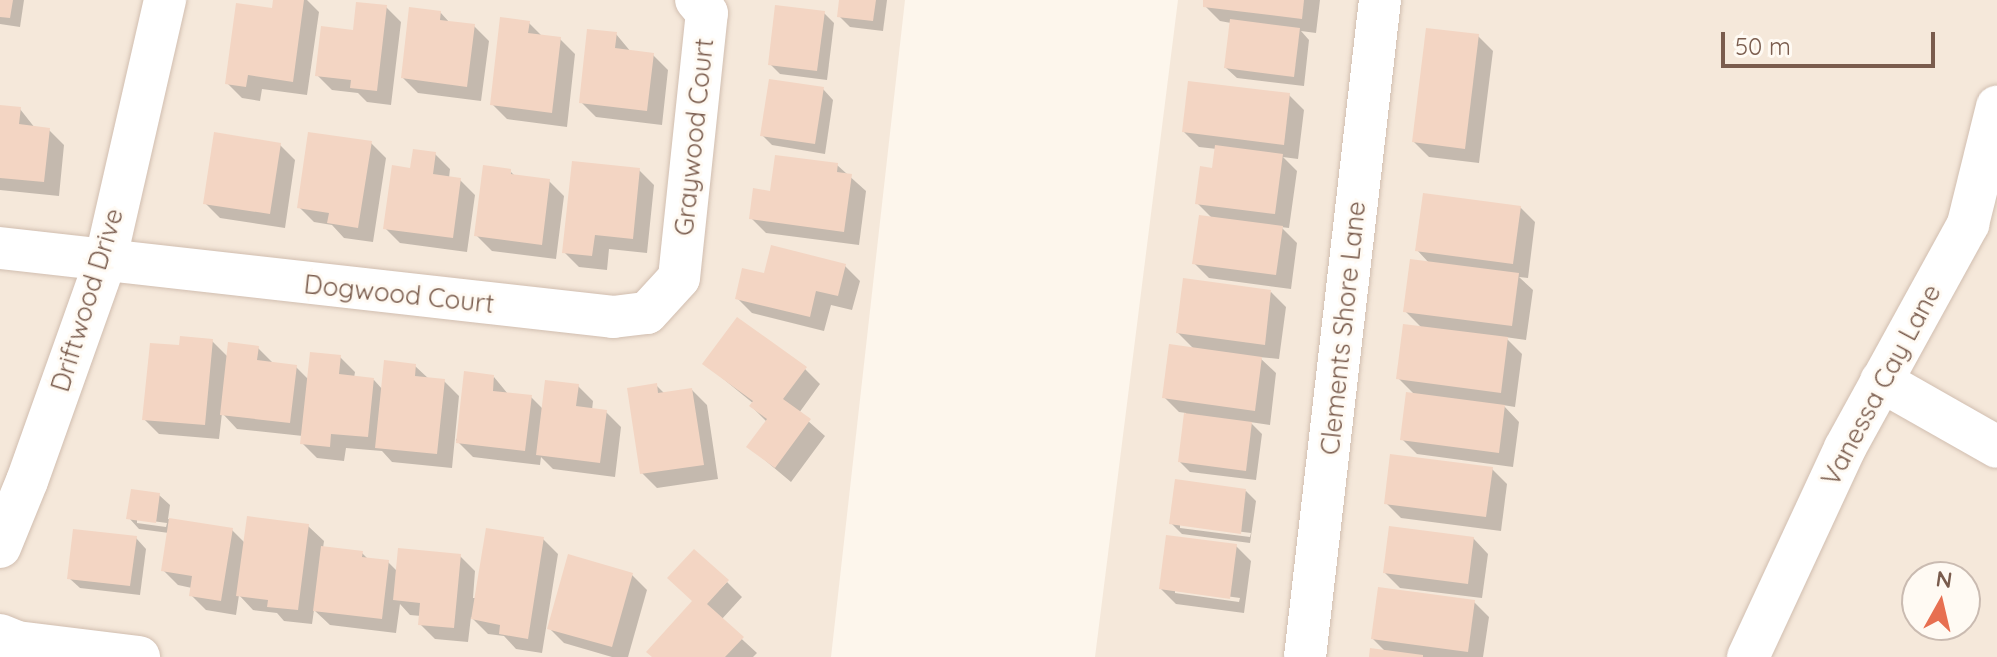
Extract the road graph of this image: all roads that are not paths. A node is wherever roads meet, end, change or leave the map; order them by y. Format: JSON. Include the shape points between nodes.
{"nodes":[{"id":1,"x":165,"y":0,"type":"edge"},
{"id":2,"x":696,"y":0,"type":"edge"},
{"id":3,"x":1380,"y":0,"type":"edge"},
{"id":4,"x":1997,"y":107,"type":"edge"},
{"id":5,"x":0,"y":248,"type":"edge"},
{"id":6,"x":105,"y":262,"type":"junction"},
{"id":7,"x":679,"y":278,"type":"joint"},
{"id":8,"x":1881,"y":381,"type":"junction"},
{"id":9,"x":1997,"y":447,"type":"edge"},
{"id":10,"x":0,"y":547,"type":"edge"},
{"id":11,"x":0,"y":635,"type":"edge"},
{"id":12,"x":139,"y":657,"type":"edge"},
{"id":13,"x":1305,"y":657,"type":"edge"},
{"id":14,"x":1748,"y":657,"type":"edge"}],
"edges":[{"from":1,"to":6,"type":"street","name":"Driftwood Drive"},
{"from":2,"to":7,"type":"street","name":"Graywood Court","via":[[707,13]]},
{"from":3,"to":13,"type":"street","name":"Clements Shore Lane"},
{"from":4,"to":8,"type":"street","name":"Vanessa Cay Lane","via":[[1968,224]]},
{"from":5,"to":6,"type":"street","name":"Dogwood Court"},
{"from":6,"to":7,"type":"street","name":"Dogwood Court","via":[[613,317],[647,313]]},
{"from":6,"to":10,"type":"street","name":"Driftwood Drive"},
{"from":8,"to":9,"type":"street"},
{"from":8,"to":14,"type":"street","name":"Vanessa Cay Lane"},
{"from":11,"to":12,"type":"street","via":[[17,642]]}]}
